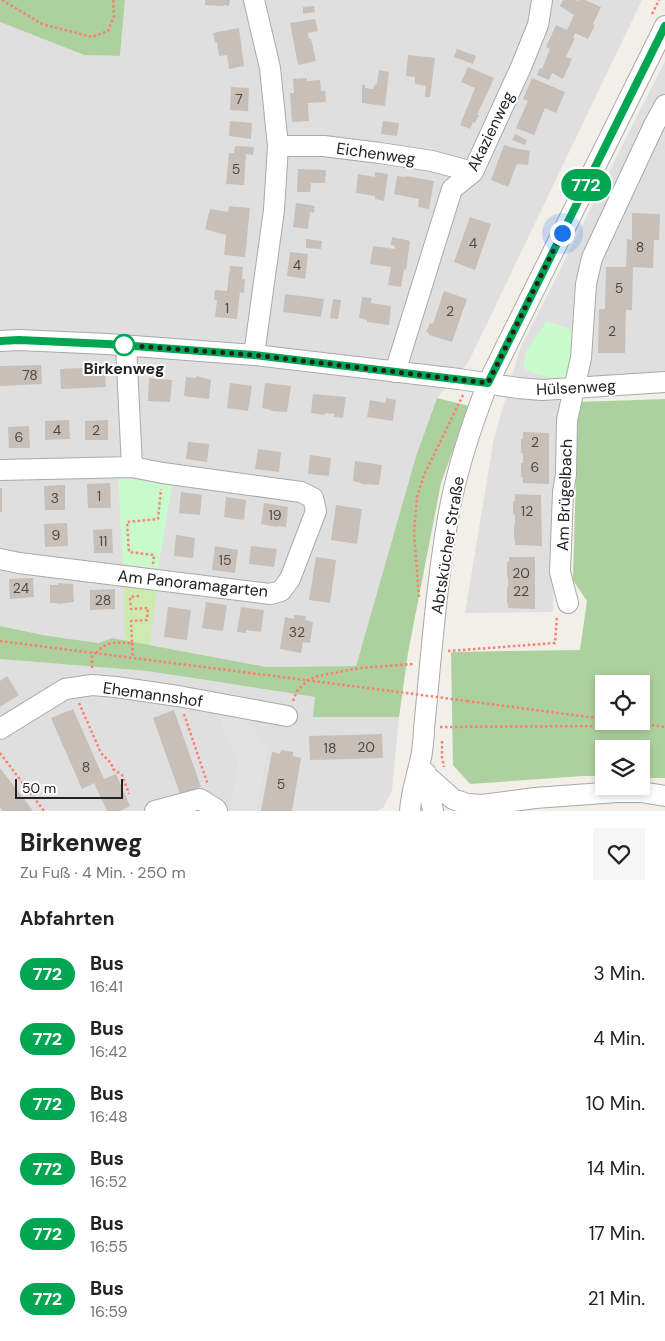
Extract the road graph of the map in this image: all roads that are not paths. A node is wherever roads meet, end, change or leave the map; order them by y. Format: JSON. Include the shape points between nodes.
{"nodes":[{"id":1,"x":254,"y":0,"type":"edge"},
{"id":2,"x":542,"y":0,"type":"edge"},
{"id":3,"x":665,"y":26,"type":"edge"},
{"id":4,"x":665,"y":105,"type":"edge"},
{"id":5,"x":278,"y":146,"type":"junction"},
{"id":6,"x":473,"y":172,"type":"junction"},
{"id":7,"x":0,"y":341,"type":"edge"},
{"id":8,"x":126,"y":345,"type":"junction"},
{"id":9,"x":254,"y":355,"type":"junction"},
{"id":10,"x":396,"y":372,"type":"junction"},
{"id":11,"x":665,"y":382,"type":"edge"},
{"id":12,"x":488,"y":383,"type":"junction"},
{"id":13,"x":573,"y":387,"type":"junction"},
{"id":14,"x":132,"y":467,"type":"junction"},
{"id":15,"x":0,"y":470,"type":"edge"},
{"id":16,"x":0,"y":559,"type":"edge"},
{"id":17,"x":568,"y":603,"type":"road end"},
{"id":18,"x":287,"y":716,"type":"road end"},
{"id":19,"x":0,"y":729,"type":"edge"},
{"id":20,"x":422,"y":751,"type":"junction"},
{"id":21,"x":437,"y":775,"type":"junction"},
{"id":22,"x":665,"y":796,"type":"edge"},
{"id":23,"x":665,"y":803,"type":"edge"},
{"id":24,"x":216,"y":810,"type":"edge"},
{"id":25,"x":155,"y":811,"type":"edge"},
{"id":26,"x":410,"y":811,"type":"edge"},
{"id":27,"x":433,"y":811,"type":"edge"},
{"id":28,"x":535,"y":811,"type":"edge"}],
"edges":[{"from":1,"to":5,"type":"street","via":[[270,68]]},
{"from":2,"to":6,"type":"street","name":"Akazienweg","via":[[538,25]]},
{"from":3,"to":12,"type":"street","name":"Abtskücher Straße"},
{"from":4,"to":13,"type":"street","name":"Am Brügelbach","via":[[592,258],[586,284],[581,358]]},
{"from":5,"to":6,"type":"street","name":"Eichenweg","via":[[324,146],[380,153],[432,161]]},
{"from":5,"to":9,"type":"street","via":[[274,210]]},
{"from":6,"to":10,"type":"street","name":"Akazienweg","via":[[452,189]]},
{"from":7,"to":8,"type":"street","name":"Hülsenweg"},
{"from":8,"to":9,"type":"street","name":"Hülsenweg"},
{"from":8,"to":14,"type":"street"},
{"from":9,"to":10,"type":"street","name":"Hülsenweg"},
{"from":10,"to":12,"type":"street","name":"Hülsenweg"},
{"from":11,"to":13,"type":"street","name":"Hülsenweg"},
{"from":12,"to":13,"type":"street","name":"Hülsenweg","via":[[542,390]]},
{"from":12,"to":20,"type":"street","name":"Abtskücher Straße","via":[[474,416],[448,516],[431,652],[433,726]]},
{"from":13,"to":17,"type":"street","name":"Am Brügelbach","via":[[567,420],[560,572]]},
{"from":14,"to":15,"type":"street","name":"Am Panoramagarten"},
{"from":14,"to":16,"type":"street","name":"Am Panoramagarten","via":[[301,492],[313,498],[316,511],[290,579],[281,590],[270,594]]},
{"from":18,"to":19,"type":"street","name":"Ehemannshof","via":[[231,711],[178,696],[92,685],[65,689]]},
{"from":20,"to":21,"type":"street","name":"Abtskücher Straße"},
{"from":20,"to":26,"type":"street","name":"Abtskücher Straße"},
{"from":21,"to":22,"type":"street","via":[[453,799],[467,804],[617,792]]},
{"from":21,"to":27,"type":"street","name":"Abtskücher Straße"},
{"from":23,"to":28,"type":"street"},
{"from":24,"to":25,"type":"street","via":[[200,799]]}]}
